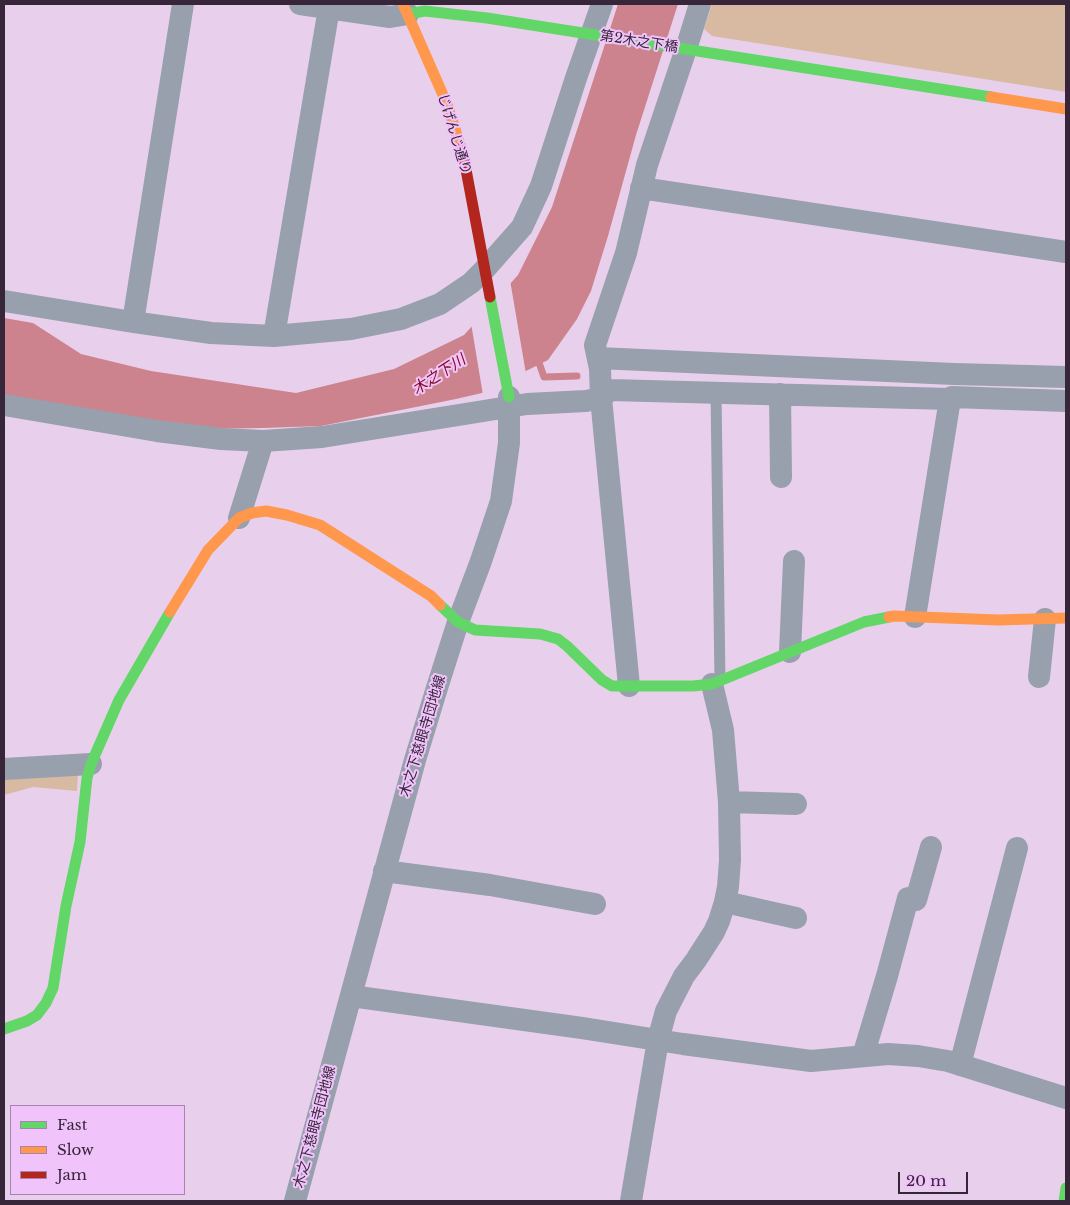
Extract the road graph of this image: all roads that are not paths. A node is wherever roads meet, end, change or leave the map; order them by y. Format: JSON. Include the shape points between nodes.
{"nodes":[{"id":1,"x":183,"y":4,"type":"edge"},
{"id":2,"x":300,"y":4,"type":"edge"},
{"id":3,"x":602,"y":4,"type":"edge"},
{"id":4,"x":700,"y":4,"type":"edge"},
{"id":5,"x":329,"y":8,"type":"junction"},
{"id":6,"x":406,"y":9,"type":"edge"},
{"id":7,"x":488,"y":11,"type":"edge"},
{"id":8,"x":596,"y":35,"type":"junction"},
{"id":9,"x":676,"y":48,"type":"junction"},
{"id":10,"x":1066,"y":109,"type":"edge"},
{"id":11,"x":641,"y":188,"type":"junction"},
{"id":12,"x":1066,"y":252,"type":"edge"},
{"id":13,"x":485,"y":269,"type":"junction"},
{"id":14,"x":4,"y":301,"type":"edge"},
{"id":15,"x":133,"y":322,"type":"junction"},
{"id":16,"x":274,"y":336,"type":"junction"},
{"id":17,"x":598,"y":358,"type":"junction"},
{"id":18,"x":1066,"y":377,"type":"edge"},
{"id":19,"x":716,"y":393,"type":"junction"},
{"id":20,"x":780,"y":394,"type":"junction"},
{"id":21,"x":601,"y":398,"type":"junction"},
{"id":22,"x":950,"y":399,"type":"junction"},
{"id":23,"x":509,"y":402,"type":"junction"},
{"id":24,"x":1066,"y":402,"type":"edge"},
{"id":25,"x":4,"y":405,"type":"edge"},
{"id":26,"x":263,"y":441,"type":"junction"},
{"id":27,"x":781,"y":477,"type":"dead end"},
{"id":28,"x":239,"y":518,"type":"junction"},
{"id":29,"x":794,"y":560,"type":"dead end"},
{"id":30,"x":915,"y":617,"type":"junction"},
{"id":31,"x":1056,"y":618,"type":"edge"},
{"id":32,"x":458,"y":622,"type":"junction"},
{"id":33,"x":790,"y":652,"type":"junction"},
{"id":34,"x":1039,"y":678,"type":"dead end"},
{"id":35,"x":716,"y":683,"type":"junction"},
{"id":36,"x":629,"y":686,"type":"junction"},
{"id":37,"x":91,"y":764,"type":"junction"},
{"id":38,"x":4,"y":769,"type":"edge"},
{"id":39,"x":729,"y":802,"type":"junction"},
{"id":40,"x":796,"y":804,"type":"dead end"},
{"id":41,"x":931,"y":848,"type":"dead end"},
{"id":42,"x":1017,"y":848,"type":"dead end"},
{"id":43,"x":384,"y":871,"type":"junction"},
{"id":44,"x":725,"y":902,"type":"junction"},
{"id":45,"x":595,"y":904,"type":"dead end"},
{"id":46,"x":796,"y":918,"type":"dead end"},
{"id":47,"x":351,"y":996,"type":"junction"},
{"id":48,"x":4,"y":1029,"type":"edge"},
{"id":49,"x":658,"y":1040,"type":"junction"},
{"id":50,"x":863,"y":1056,"type":"junction"},
{"id":51,"x":960,"y":1065,"type":"junction"},
{"id":52,"x":1066,"y":1098,"type":"edge"},
{"id":53,"x":1066,"y":1188,"type":"edge"},
{"id":54,"x":294,"y":1201,"type":"edge"},
{"id":55,"x":631,"y":1201,"type":"edge"},
{"id":56,"x":1064,"y":1201,"type":"edge"}],
"edges":[{"from":1,"to":15,"type":"street"},
{"from":2,"to":5,"type":"street"},
{"from":3,"to":8,"type":"street"},
{"from":4,"to":9,"type":"street"},
{"from":5,"to":6,"type":"street","via":[[390,17]]},
{"from":5,"to":16,"type":"street"},
{"from":6,"to":7,"type":"street","name":"第2木之下橋"},
{"from":6,"to":13,"type":"street","name":"じげんじ通り","via":[[447,104],[464,159]]},
{"from":7,"to":8,"type":"street","name":"第2木之下橋"},
{"from":8,"to":9,"type":"street","name":"第2木之下橋"},
{"from":8,"to":13,"type":"street","via":[[541,186],[522,227]]},
{"from":9,"to":10,"type":"street","name":"第2木之下橋"},
{"from":9,"to":11,"type":"street"},
{"from":11,"to":12,"type":"street"},
{"from":11,"to":17,"type":"street","via":[[626,253],[594,345]]},
{"from":13,"to":16,"type":"street","via":[[440,304],[401,319],[352,329]]},
{"from":13,"to":23,"type":"street","name":"木之下慈眼寺団地線"},
{"from":14,"to":15,"type":"street"},
{"from":15,"to":16,"type":"street","via":[[211,333]]},
{"from":17,"to":18,"type":"street"},
{"from":17,"to":21,"type":"street"},
{"from":19,"to":20,"type":"street"},
{"from":19,"to":21,"type":"street","via":[[610,390]]},
{"from":19,"to":35,"type":"lane"},
{"from":20,"to":22,"type":"street"},
{"from":20,"to":27,"type":"street"},
{"from":21,"to":23,"type":"street","via":[[527,404]]},
{"from":21,"to":36,"type":"street"},
{"from":22,"to":24,"type":"street"},
{"from":22,"to":30,"type":"street"},
{"from":23,"to":26,"type":"street","via":[[322,437]]},
{"from":23,"to":32,"type":"street","name":"木之下慈眼寺団地線","via":[[509,444],[500,501]]},
{"from":25,"to":26,"type":"street","via":[[157,431]]},
{"from":26,"to":28,"type":"street"},
{"from":28,"to":32,"type":"street","via":[[266,512],[320,525],[430,596]]},
{"from":28,"to":37,"type":"street","via":[[208,550],[177,600],[119,700]]},
{"from":29,"to":33,"type":"street"},
{"from":30,"to":31,"type":"street"},
{"from":30,"to":33,"type":"street","via":[[894,616],[864,622]]},
{"from":31,"to":34,"type":"street"},
{"from":32,"to":36,"type":"street","via":[[475,630],[540,634],[558,639],[602,680],[612,686]]},
{"from":32,"to":43,"type":"street","name":"木之下慈眼寺団地線"},
{"from":33,"to":35,"type":"street"},
{"from":35,"to":36,"type":"street"},
{"from":35,"to":39,"type":"street"},
{"from":37,"to":38,"type":"street"},
{"from":37,"to":48,"type":"street","via":[[53,988],[37,1015]]},
{"from":39,"to":40,"type":"street"},
{"from":39,"to":44,"type":"street","via":[[730,860]]},
{"from":41,"to":50,"type":"street","via":[[916,900],[908,898]]},
{"from":42,"to":51,"type":"street"},
{"from":43,"to":45,"type":"street","via":[[490,885]]},
{"from":43,"to":47,"type":"street","name":"木之下慈眼寺団地線"},
{"from":44,"to":46,"type":"street"},
{"from":44,"to":49,"type":"street","via":[[714,932],[675,992]]},
{"from":47,"to":49,"type":"street"},
{"from":47,"to":54,"type":"street","name":"木之下慈眼寺団地線"},
{"from":49,"to":50,"type":"street","via":[[811,1061]]},
{"from":49,"to":55,"type":"street"},
{"from":50,"to":51,"type":"street","via":[[918,1056]]},
{"from":51,"to":52,"type":"street"},
{"from":53,"to":56,"type":"street"}]}
